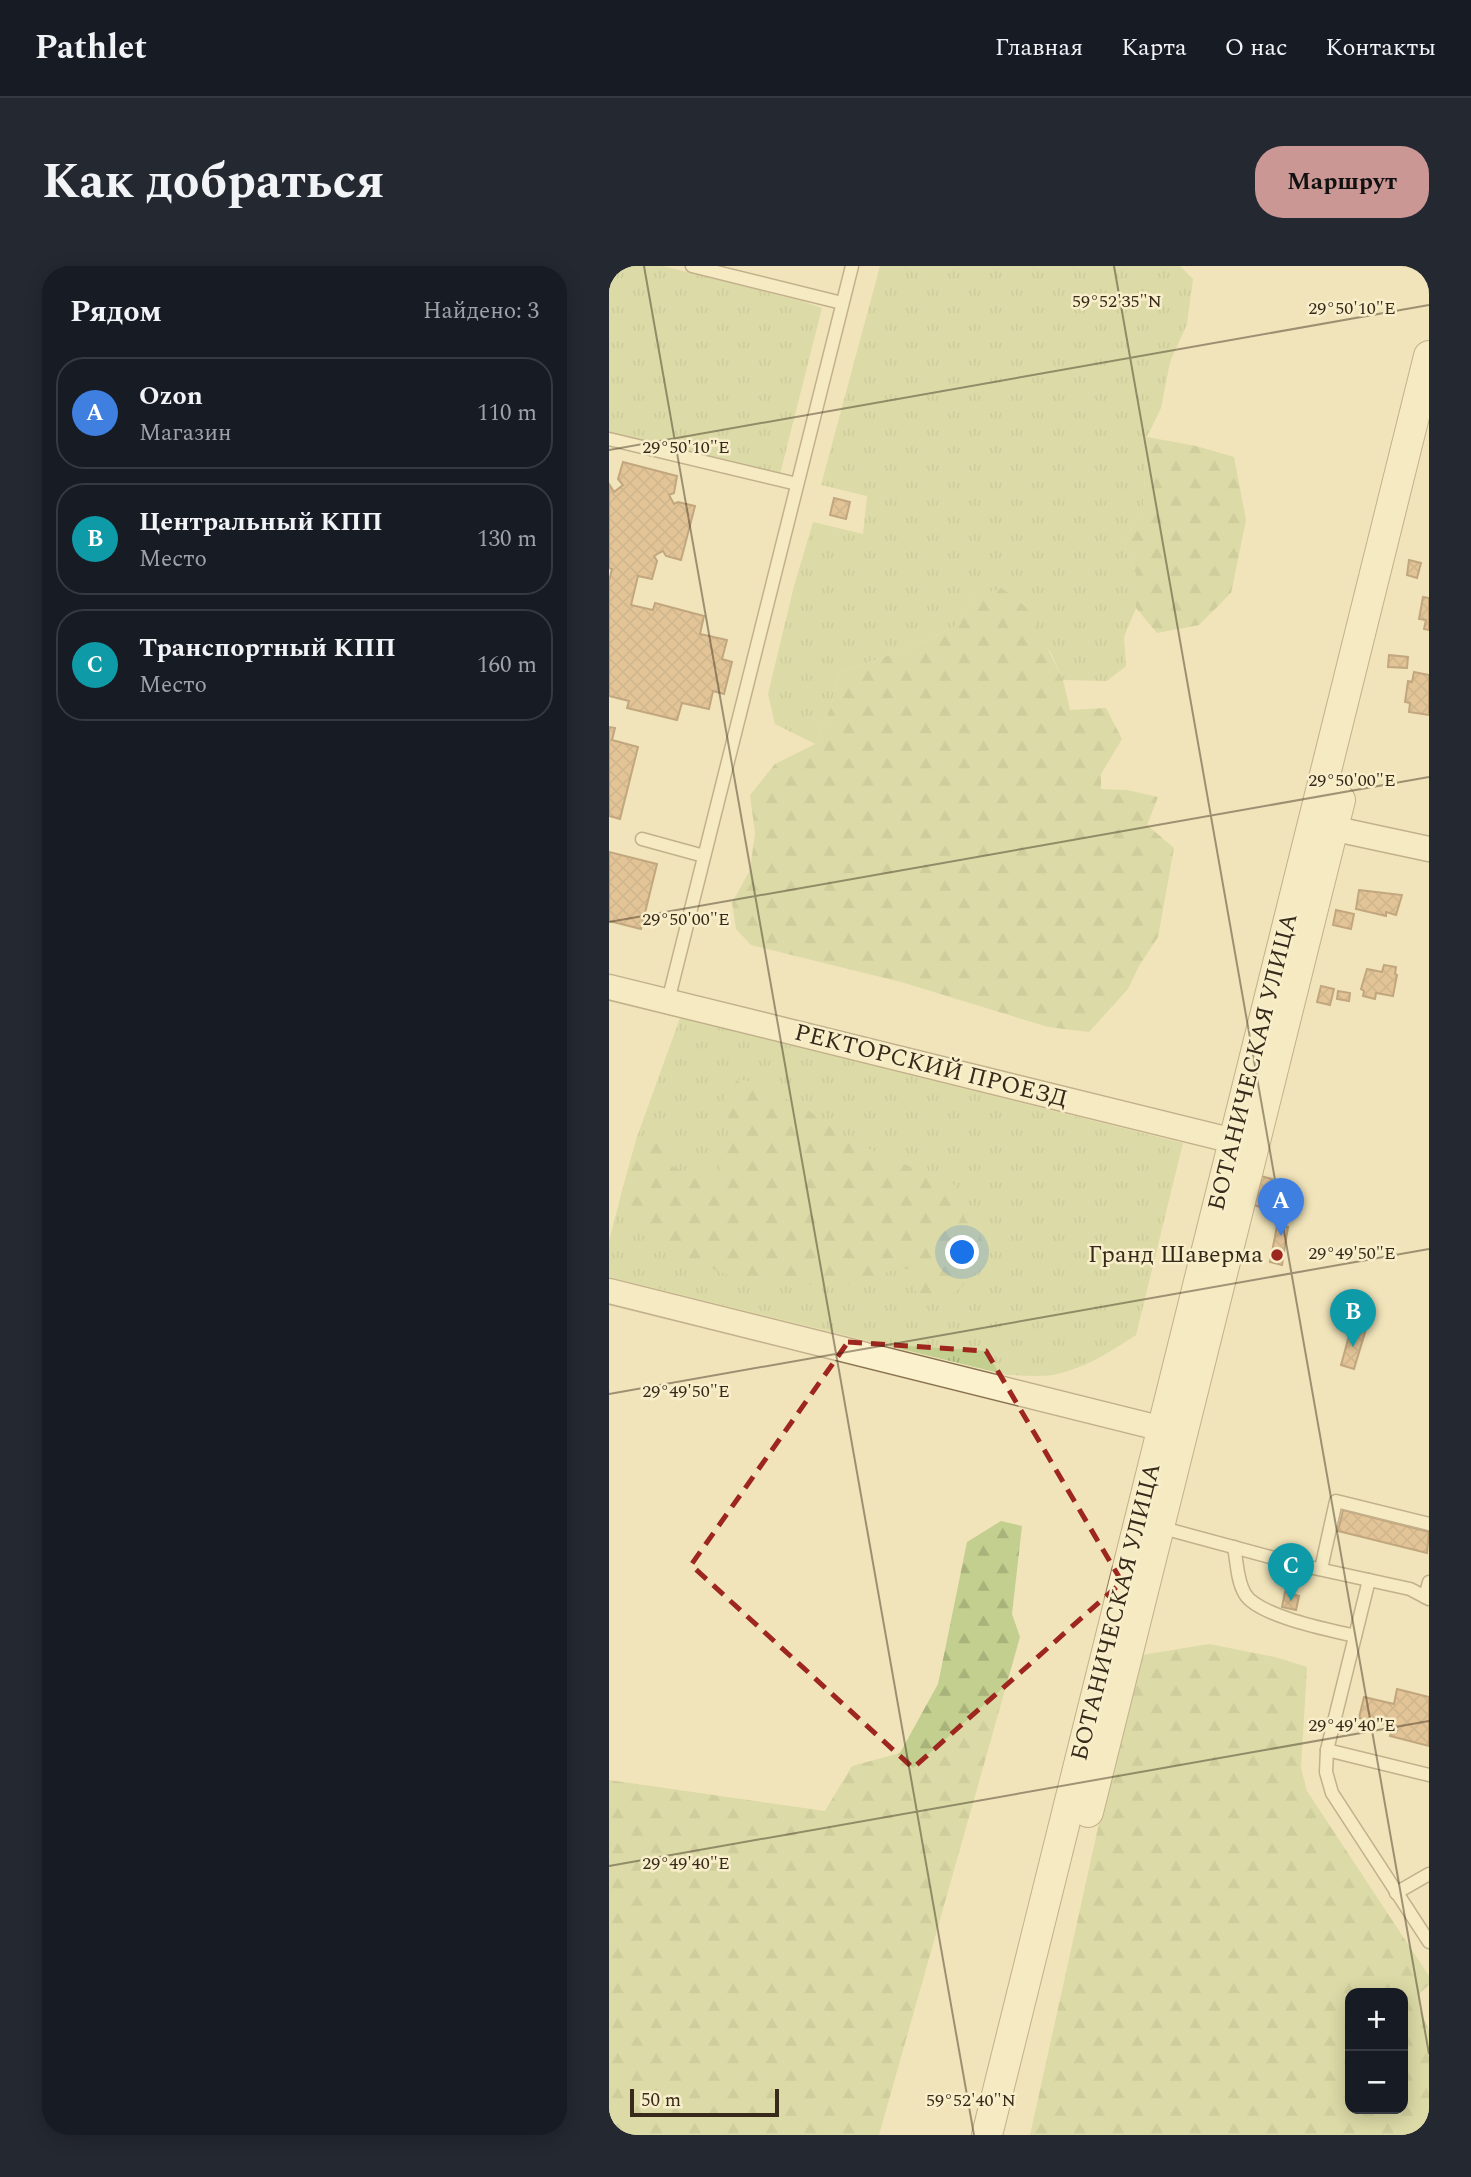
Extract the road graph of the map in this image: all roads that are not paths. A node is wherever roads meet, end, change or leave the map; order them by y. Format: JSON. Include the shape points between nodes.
{"nodes":[{"id":1,"x":692,"y":266,"type":"edge"},
{"id":2,"x":852,"y":266,"type":"edge"},
{"id":3,"x":726,"y":270,"type":"edge"},
{"id":4,"x":842,"y":303,"type":"junction"},
{"id":5,"x":1429,"y":356,"type":"edge"},
{"id":6,"x":609,"y":439,"type":"edge"},
{"id":7,"x":1429,"y":442,"type":"edge"},
{"id":8,"x":797,"y":484,"type":"junction"},
{"id":9,"x":1322,"y":826,"type":"junction"},
{"id":10,"x":642,"y":839,"type":"dead end"},
{"id":11,"x":1429,"y":849,"type":"edge"},
{"id":12,"x":704,"y":856,"type":"junction"},
{"id":13,"x":609,"y":986,"type":"edge"},
{"id":14,"x":667,"y":1001,"type":"junction"},
{"id":15,"x":1243,"y":1144,"type":"junction"},
{"id":16,"x":609,"y":1291,"type":"edge"},
{"id":17,"x":1172,"y":1431,"type":"junction"},
{"id":18,"x":1149,"y":1524,"type":"junction"},
{"id":19,"x":1429,"y":1524,"type":"edge"},
{"id":20,"x":1234,"y":1547,"type":"junction"},
{"id":21,"x":1321,"y":1569,"type":"junction"},
{"id":22,"x":1369,"y":1580,"type":"junction"},
{"id":23,"x":1429,"y":1582,"type":"edge"},
{"id":24,"x":1427,"y":1598,"type":"edge"},
{"id":25,"x":1355,"y":1636,"type":"junction"},
{"id":26,"x":1327,"y":1750,"type":"junction"},
{"id":27,"x":1429,"y":1775,"type":"edge"},
{"id":28,"x":1429,"y":1874,"type":"edge"},
{"id":29,"x":1395,"y":1894,"type":"junction"},
{"id":30,"x":1429,"y":1942,"type":"edge"},
{"id":31,"x":987,"y":2135,"type":"edge"},
{"id":32,"x":1008,"y":2135,"type":"edge"}],
"edges":[{"from":1,"to":3,"type":"lane"},
{"from":2,"to":4,"type":"lane"},
{"from":3,"to":4,"type":"lane"},
{"from":4,"to":8,"type":"lane"},
{"from":5,"to":9,"type":"street","name":"БОТАНИЧЕСКАЯ УЛИЦА"},
{"from":6,"to":8,"type":"lane"},
{"from":7,"to":9,"type":"street","name":"БОТАНИЧЕСКАЯ УЛИЦА"},
{"from":8,"to":12,"type":"lane"},
{"from":9,"to":11,"type":"street"},
{"from":9,"to":15,"type":"street","name":"БОТАНИЧЕСКАЯ УЛИЦА"},
{"from":10,"to":12,"type":"lane"},
{"from":12,"to":14,"type":"lane"},
{"from":13,"to":14,"type":"street","name":"РЕКТОРСКИЙ ПРОЕЗД"},
{"from":14,"to":15,"type":"street","name":"РЕКТОРСКИЙ ПРОЕЗД"},
{"from":15,"to":17,"type":"street","name":"БОТАНИЧЕСКАЯ УЛИЦА"},
{"from":16,"to":17,"type":"street"},
{"from":17,"to":18,"type":"street","name":"БОТАНИЧЕСКАЯ УЛИЦА"},
{"from":18,"to":20,"type":"lane"},
{"from":18,"to":31,"type":"street","name":"БОТАНИЧЕСКАЯ УЛИЦА"},
{"from":18,"to":32,"type":"street","name":"БОТАНИЧЕСКАЯ УЛИЦА"},
{"from":19,"to":21,"type":"lane","via":[[1336,1501]]},
{"from":20,"to":21,"type":"lane"},
{"from":20,"to":25,"type":"lane","via":[[1246,1597],[1287,1618]]},
{"from":21,"to":22,"type":"lane"},
{"from":22,"to":24,"type":"lane","via":[[1410,1589]]},
{"from":22,"to":25,"type":"lane"},
{"from":23,"to":24,"type":"lane"},
{"from":25,"to":26,"type":"lane"},
{"from":26,"to":27,"type":"lane"},
{"from":26,"to":29,"type":"lane","via":[[1326,1772],[1332,1793]]},
{"from":28,"to":29,"type":"lane"},
{"from":29,"to":30,"type":"lane"}]}
